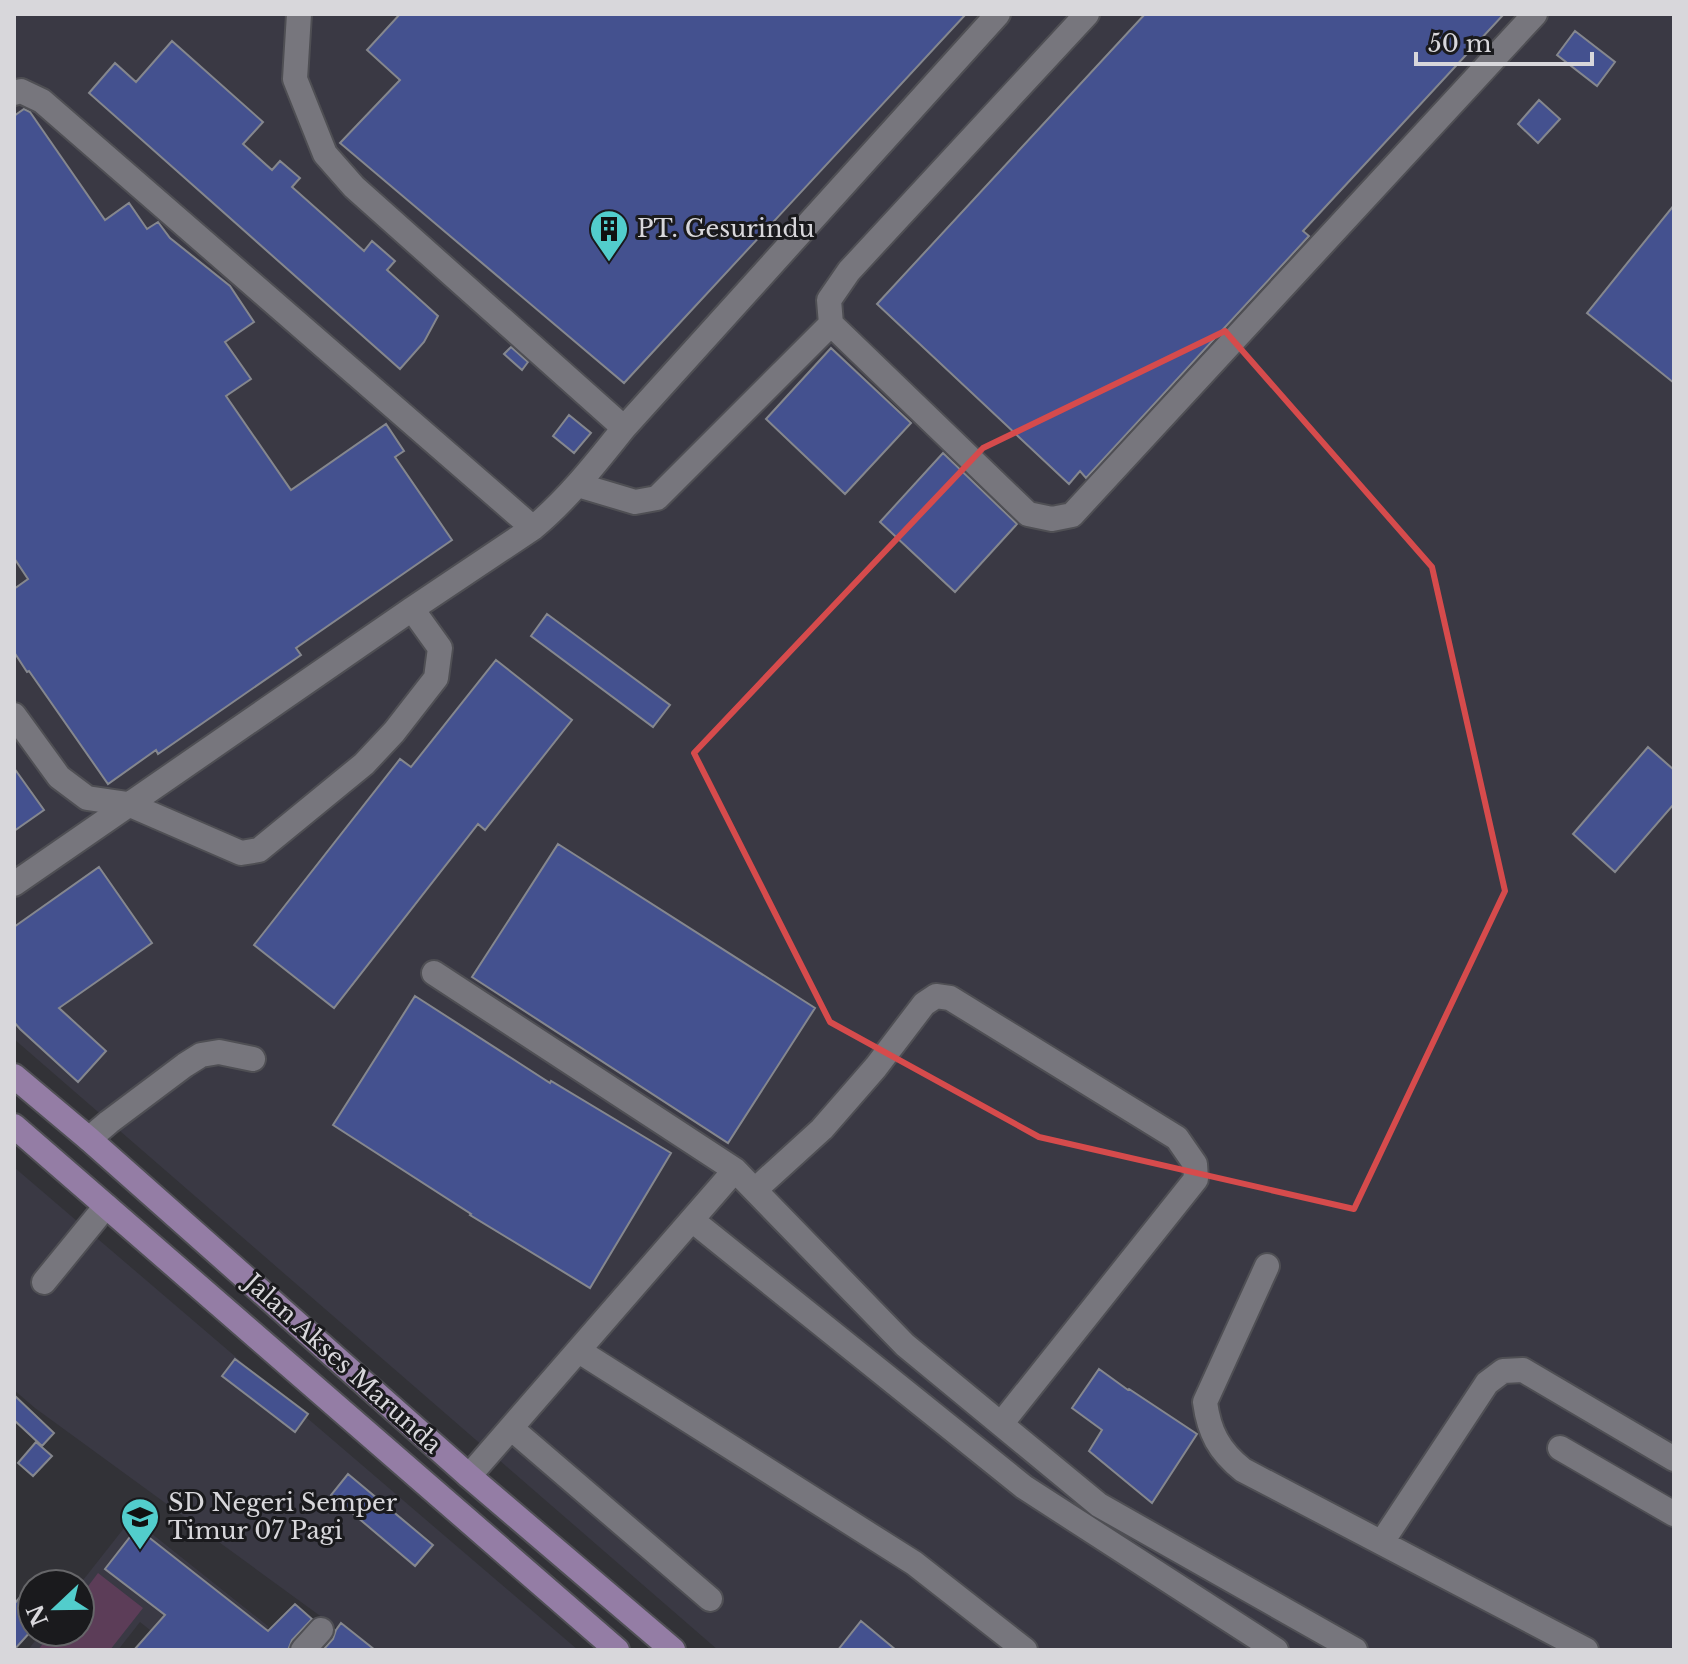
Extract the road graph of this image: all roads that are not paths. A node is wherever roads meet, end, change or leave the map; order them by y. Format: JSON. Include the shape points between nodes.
{"nodes":[{"id":1,"x":299,"y":14,"type":"edge"},
{"id":2,"x":998,"y":14,"type":"edge"},
{"id":3,"x":1087,"y":14,"type":"edge"},
{"id":4,"x":1535,"y":14,"type":"edge"},
{"id":5,"x":14,"y":93,"type":"edge"},
{"id":6,"x":831,"y":324,"type":"junction"},
{"id":7,"x":624,"y":428,"type":"junction"},
{"id":8,"x":578,"y":485,"type":"junction"},
{"id":9,"x":533,"y":528,"type":"junction"},
{"id":10,"x":412,"y":609,"type":"junction"},
{"id":11,"x":14,"y":715,"type":"edge"},
{"id":12,"x":128,"y":804,"type":"junction"},
{"id":13,"x":14,"y":884,"type":"edge"},
{"id":14,"x":434,"y":973,"type":"dead end"},
{"id":15,"x":253,"y":1059,"type":"dead end"},
{"id":16,"x":14,"y":1076,"type":"edge"},
{"id":17,"x":14,"y":1126,"type":"edge"},
{"id":18,"x":89,"y":1139,"type":"junction"},
{"id":19,"x":735,"y":1170,"type":"junction"},
{"id":20,"x":755,"y":1190,"type":"junction"},
{"id":21,"x":106,"y":1206,"type":"junction"},
{"id":22,"x":692,"y":1220,"type":"junction"},
{"id":23,"x":1267,"y":1266,"type":"dead end"},
{"id":24,"x":44,"y":1282,"type":"dead end"},
{"id":25,"x":579,"y":1351,"type":"junction"},
{"id":26,"x":1001,"y":1424,"type":"junction"},
{"id":27,"x":511,"y":1428,"type":"junction"},
{"id":28,"x":1560,"y":1448,"type":"dead end"},
{"id":29,"x":1674,"y":1459,"type":"edge"},
{"id":30,"x":469,"y":1476,"type":"junction"},
{"id":31,"x":1674,"y":1514,"type":"edge"},
{"id":32,"x":1382,"y":1542,"type":"junction"},
{"id":33,"x":710,"y":1599,"type":"dead end"},
{"id":34,"x":321,"y":1630,"type":"dead end"},
{"id":35,"x":303,"y":1650,"type":"edge"},
{"id":36,"x":617,"y":1650,"type":"edge"},
{"id":37,"x":673,"y":1650,"type":"edge"},
{"id":38,"x":1025,"y":1650,"type":"edge"},
{"id":39,"x":1276,"y":1650,"type":"edge"},
{"id":40,"x":1355,"y":1650,"type":"edge"},
{"id":41,"x":1586,"y":1650,"type":"edge"}],
"edges":[{"from":1,"to":7,"type":"street","via":[[295,79],[325,154],[354,187]]},
{"from":2,"to":7,"type":"street"},
{"from":3,"to":6,"type":"street","via":[[849,271],[829,300]]},
{"from":4,"to":6,"type":"street","via":[[1072,515],[1052,519],[1028,514]]},
{"from":5,"to":9,"type":"street","via":[[42,101]]},
{"from":6,"to":8,"type":"street","via":[[657,498],[635,502]]},
{"from":7,"to":8,"type":"street"},
{"from":8,"to":9,"type":"street"},
{"from":9,"to":10,"type":"street"},
{"from":10,"to":12,"type":"street"},
{"from":10,"to":12,"type":"street","via":[[440,648],[436,678],[364,764],[259,850],[241,853]]},
{"from":11,"to":12,"type":"street","via":[[59,777],[87,798]]},
{"from":12,"to":13,"type":"street"},
{"from":14,"to":19,"type":"street"},
{"from":15,"to":18,"type":"street","via":[[219,1052],[201,1055]]},
{"from":16,"to":18,"type":"main road","name":"Jalan Akses Marunda"},
{"from":17,"to":21,"type":"main road","name":"Jalan Akses Marunda"},
{"from":18,"to":30,"type":"main road","name":"Jalan Akses Marunda"},
{"from":19,"to":20,"type":"street"},
{"from":19,"to":22,"type":"street"},
{"from":20,"to":26,"type":"street","via":[[905,1345]]},
{"from":20,"to":26,"type":"street","via":[[822,1129],[936,996],[950,998],[1177,1138],[1195,1164],[1196,1179]]},
{"from":21,"to":24,"type":"street"},
{"from":21,"to":36,"type":"main road","name":"Jalan Akses Marunda"},
{"from":22,"to":25,"type":"street"},
{"from":22,"to":39,"type":"street","via":[[1024,1487]]},
{"from":23,"to":32,"type":"street","via":[[1205,1402],[1208,1425],[1228,1458],[1243,1470]]},
{"from":25,"to":27,"type":"street"},
{"from":25,"to":38,"type":"street","via":[[914,1563]]},
{"from":26,"to":40,"type":"street","via":[[1099,1505]]},
{"from":27,"to":30,"type":"street"},
{"from":27,"to":33,"type":"street"},
{"from":28,"to":31,"type":"street"},
{"from":29,"to":32,"type":"street","via":[[1523,1370],[1503,1371],[1487,1383]]},
{"from":30,"to":37,"type":"main road","name":"Jalan Akses Marunda"},
{"from":32,"to":41,"type":"street"},
{"from":34,"to":35,"type":"street"}]}
